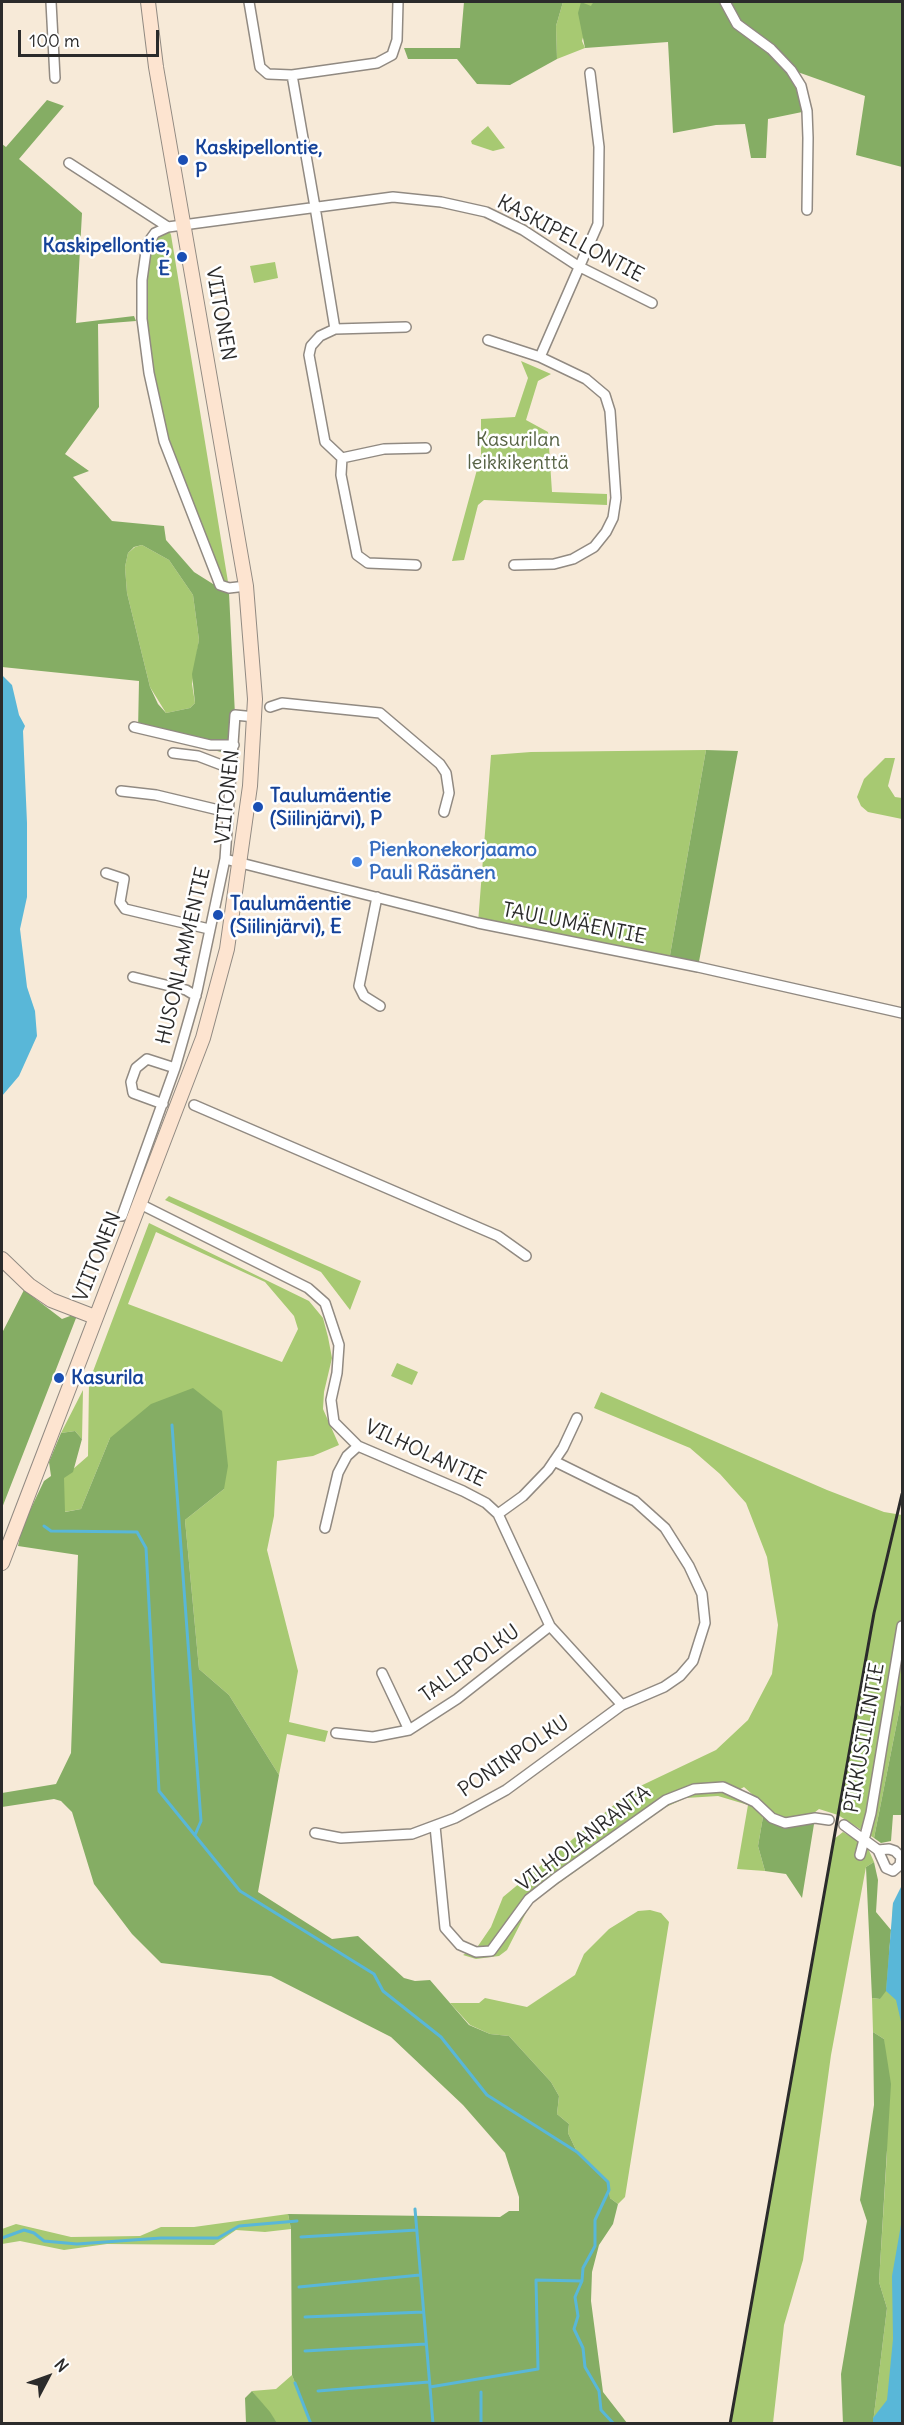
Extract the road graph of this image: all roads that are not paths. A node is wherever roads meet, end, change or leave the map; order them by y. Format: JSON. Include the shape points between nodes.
{"nodes":[{"id":1,"x":51,"y":2,"type":"edge"},
{"id":2,"x":148,"y":2,"type":"edge"},
{"id":3,"x":249,"y":2,"type":"edge"},
{"id":4,"x":398,"y":2,"type":"edge"},
{"id":5,"x":725,"y":2,"type":"edge"},
{"id":6,"x":590,"y":73,"type":"dead end"},
{"id":7,"x":292,"y":75,"type":"junction"},
{"id":8,"x":55,"y":78,"type":"dead end"},
{"id":9,"x":69,"y":163,"type":"dead end"},
{"id":10,"x":315,"y":207,"type":"junction"},
{"id":11,"x":807,"y":210,"type":"dead end"},
{"id":12,"x":185,"y":225,"type":"junction"},
{"id":13,"x":168,"y":227,"type":"junction"},
{"id":14,"x":578,"y":266,"type":"junction"},
{"id":15,"x":652,"y":303,"type":"dead end"},
{"id":16,"x":406,"y":327,"type":"dead end"},
{"id":17,"x":334,"y":328,"type":"junction"},
{"id":18,"x":489,"y":340,"type":"dead end"},
{"id":19,"x":540,"y":357,"type":"junction"},
{"id":20,"x":426,"y":448,"type":"dead end"},
{"id":21,"x":342,"y":458,"type":"junction"},
{"id":22,"x":416,"y":565,"type":"dead end"},
{"id":23,"x":514,"y":565,"type":"dead end"},
{"id":24,"x":246,"y":586,"type":"junction"},
{"id":25,"x":270,"y":707,"type":"dead end"},
{"id":26,"x":255,"y":717,"type":"junction"},
{"id":27,"x":134,"y":726,"type":"dead end"},
{"id":28,"x":234,"y":746,"type":"junction"},
{"id":29,"x":173,"y":753,"type":"dead end"},
{"id":30,"x":232,"y":769,"type":"junction"},
{"id":31,"x":121,"y":791,"type":"dead end"},
{"id":32,"x":227,"y":812,"type":"junction"},
{"id":33,"x":444,"y":812,"type":"dead end"},
{"id":34,"x":225,"y":859,"type":"junction"},
{"id":35,"x":240,"y":863,"type":"junction"},
{"id":36,"x":106,"y":873,"type":"dead end"},
{"id":37,"x":377,"y":897,"type":"junction"},
{"id":38,"x":209,"y":929,"type":"junction"},
{"id":39,"x":133,"y":977,"type":"dead end"},
{"id":40,"x":196,"y":996,"type":"junction"},
{"id":41,"x":380,"y":1005,"type":"dead end"},
{"id":42,"x":903,"y":1013,"type":"edge"},
{"id":43,"x":175,"y":1068,"type":"junction"},
{"id":44,"x":162,"y":1104,"type":"junction"},
{"id":45,"x":194,"y":1105,"type":"dead end"},
{"id":46,"x":140,"y":1204,"type":"junction"},
{"id":47,"x":122,"y":1216,"type":"dead end"},
{"id":48,"x":526,"y":1256,"type":"dead end"},
{"id":49,"x":2,"y":1259,"type":"edge"},
{"id":50,"x":95,"y":1317,"type":"junction"},
{"id":51,"x":577,"y":1418,"type":"dead end"},
{"id":52,"x":358,"y":1446,"type":"junction"},
{"id":53,"x":554,"y":1461,"type":"junction"},
{"id":54,"x":498,"y":1514,"type":"junction"},
{"id":55,"x":326,"y":1528,"type":"dead end"},
{"id":56,"x":2,"y":1563,"type":"edge"},
{"id":57,"x":550,"y":1626,"type":"junction"},
{"id":58,"x":903,"y":1626,"type":"edge"},
{"id":59,"x":382,"y":1673,"type":"dead end"},
{"id":60,"x":622,"y":1705,"type":"junction"},
{"id":61,"x":409,"y":1730,"type":"junction"},
{"id":62,"x":336,"y":1734,"type":"dead end"},
{"id":63,"x":829,"y":1820,"type":"dead end"},
{"id":64,"x":844,"y":1825,"type":"dead end"},
{"id":65,"x":435,"y":1826,"type":"junction"},
{"id":66,"x":315,"y":1833,"type":"dead end"},
{"id":67,"x":866,"y":1839,"type":"junction"},
{"id":68,"x":878,"y":1850,"type":"dead end"},
{"id":69,"x":860,"y":1855,"type":"dead end"}],
"edges":[{"from":1,"to":8,"type":"street"},
{"from":2,"to":12,"type":"main road","name":"VIITONEN"},
{"from":3,"to":7,"type":"street","via":[[260,67],[268,74]]},
{"from":4,"to":7,"type":"street","via":[[397,40],[392,55],[377,63]]},
{"from":5,"to":11,"type":"street","via":[[737,24],[771,49],[801,86],[808,138]]},
{"from":6,"to":14,"type":"street","via":[[599,147],[598,224]]},
{"from":7,"to":10,"type":"street"},
{"from":9,"to":13,"type":"street"},
{"from":10,"to":12,"type":"street","name":"KASKIPELLONTIE"},
{"from":10,"to":14,"type":"street","name":"KASKIPELLONTIE","via":[[393,196],[441,201],[486,212],[524,230]]},
{"from":10,"to":17,"type":"street"},
{"from":12,"to":13,"type":"street","name":"KASKIPELLONTIE"},
{"from":12,"to":24,"type":"main road","name":"VIITONEN"},
{"from":13,"to":24,"type":"street","via":[[155,233],[147,244],[142,280],[149,373],[164,441],[218,579],[224,587]]},
{"from":14,"to":15,"type":"street","name":"KASKIPELLONTIE"},
{"from":14,"to":19,"type":"street"},
{"from":16,"to":17,"type":"street"},
{"from":17,"to":21,"type":"street","via":[[320,336],[309,355],[325,442]]},
{"from":18,"to":19,"type":"street"},
{"from":19,"to":23,"type":"street","via":[[586,379],[605,395],[610,411],[615,503],[606,532],[579,557],[554,564]]},
{"from":20,"to":21,"type":"street","via":[[384,449]]},
{"from":21,"to":22,"type":"street","via":[[341,475],[357,555],[368,563]]},
{"from":24,"to":26,"type":"main road","name":"VIITONEN"},
{"from":25,"to":33,"type":"street","via":[[282,703],[380,713],[446,773],[449,793]]},
{"from":26,"to":28,"type":"street","name":"HUSONLAMMENTIE","via":[[235,715]]},
{"from":26,"to":35,"type":"main road","name":"VIITONEN"},
{"from":27,"to":28,"type":"street","via":[[210,745]]},
{"from":28,"to":30,"type":"street","name":"HUSONLAMMENTIE"},
{"from":29,"to":30,"type":"street","via":[[198,756]]},
{"from":30,"to":32,"type":"street","name":"HUSONLAMMENTIE"},
{"from":31,"to":32,"type":"street"},
{"from":32,"to":34,"type":"street","name":"HUSONLAMMENTIE"},
{"from":34,"to":35,"type":"street","name":"TAULUMÄENTIE"},
{"from":34,"to":38,"type":"street","name":"HUSONLAMMENTIE"},
{"from":35,"to":37,"type":"street","name":"TAULUMÄENTIE"},
{"from":35,"to":46,"type":"main road","name":"VIITONEN","via":[[227,949],[203,1038]]},
{"from":36,"to":38,"type":"street","via":[[120,876],[126,882],[120,902],[125,909]]},
{"from":37,"to":41,"type":"street","via":[[359,986],[364,996]]},
{"from":37,"to":42,"type":"street","name":"TAULUMÄENTIE"},
{"from":38,"to":40,"type":"street","name":"HUSONLAMMENTIE"},
{"from":39,"to":40,"type":"street"},
{"from":40,"to":43,"type":"street","name":"HUSONLAMMENTIE"},
{"from":43,"to":44,"type":"street","name":"HUSONLAMMENTIE"},
{"from":43,"to":44,"type":"street","via":[[147,1059],[136,1068],[131,1082],[133,1093]]},
{"from":44,"to":47,"type":"street","name":"HUSONLAMMENTIE"},
{"from":45,"to":48,"type":"street","via":[[498,1236]]},
{"from":46,"to":50,"type":"main road","name":"VIITONEN"},
{"from":46,"to":52,"type":"street","name":"VILHOLANTIE","via":[[308,1288],[325,1303],[339,1346],[331,1410],[334,1422]]},
{"from":49,"to":50,"type":"main road","via":[[51,1300]]},
{"from":50,"to":56,"type":"main road","name":"VIITONEN"},
{"from":51,"to":53,"type":"street"},
{"from":52,"to":54,"type":"street","name":"VILHOLANTIE","via":[[463,1491]]},
{"from":52,"to":55,"type":"street","via":[[338,1473]]},
{"from":53,"to":54,"type":"street","via":[[533,1487]]},
{"from":53,"to":60,"type":"street","name":"PONINPOLKU","via":[[647,1509],[665,1528],[702,1594],[705,1623],[693,1660],[664,1687]]},
{"from":54,"to":57,"type":"street","name":"VILHOLANTIE"},
{"from":57,"to":60,"type":"street","name":"VILHOLANTIE"},
{"from":57,"to":61,"type":"street","name":"TALLIPOLKU","via":[[458,1699]]},
{"from":58,"to":67,"type":"street","name":"PIKKUSIILINTIE"},
{"from":59,"to":61,"type":"street","name":"TALLIPOLKU"},
{"from":60,"to":65,"type":"street","name":"PONINPOLKU","via":[[506,1790]]},
{"from":61,"to":62,"type":"street","name":"TALLIPOLKU","via":[[374,1737]]},
{"from":63,"to":65,"type":"street","name":"VILHOLANRANTA","via":[[785,1823],[723,1787],[694,1789],[666,1800],[556,1878],[529,1899],[491,1951],[476,1952],[460,1945],[446,1928]]},
{"from":64,"to":67,"type":"street"},
{"from":65,"to":66,"type":"street","name":"PONINPOLKU","via":[[412,1834],[376,1838]]},
{"from":67,"to":68,"type":"street"},
{"from":67,"to":69,"type":"street","name":"PIKKUSIILINTIE"}]}
